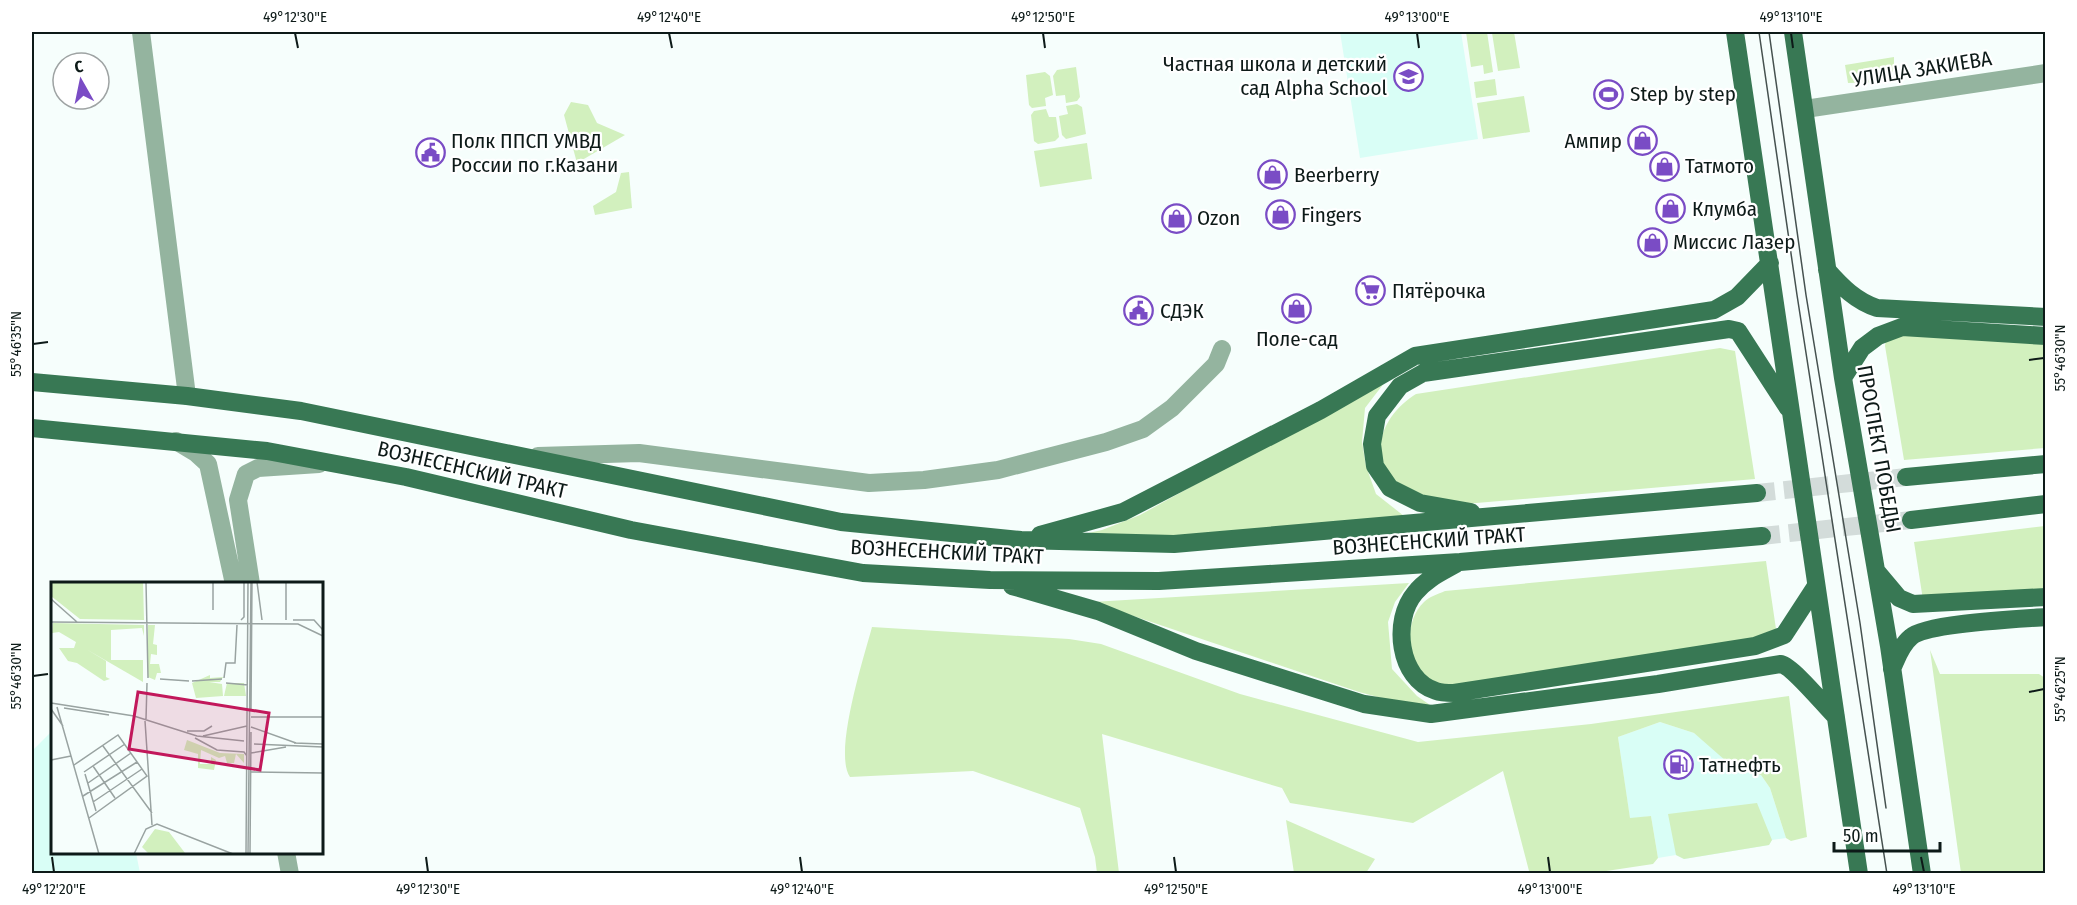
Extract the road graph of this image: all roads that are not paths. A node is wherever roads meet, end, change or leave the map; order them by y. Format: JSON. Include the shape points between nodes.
{"nodes":[{"id":1,"x":141,"y":32,"type":"edge"},
{"id":2,"x":1735,"y":32,"type":"edge"},
{"id":3,"x":1793,"y":32,"type":"edge"},
{"id":4,"x":2046,"y":73,"type":"edge"},
{"id":5,"x":1804,"y":110,"type":"junction"},
{"id":6,"x":1770,"y":262,"type":"junction"},
{"id":7,"x":1827,"y":270,"type":"junction"},
{"id":8,"x":2046,"y":317,"type":"edge"},
{"id":9,"x":2046,"y":336,"type":"edge"},
{"id":10,"x":1222,"y":349,"type":"dead end"},
{"id":11,"x":1843,"y":378,"type":"junction"},
{"id":12,"x":32,"y":380,"type":"edge"},
{"id":13,"x":187,"y":396,"type":"junction"},
{"id":14,"x":1792,"y":415,"type":"junction"},
{"id":15,"x":32,"y":428,"type":"edge"},
{"id":16,"x":174,"y":440,"type":"junction"},
{"id":17,"x":527,"y":456,"type":"junction"},
{"id":18,"x":331,"y":463,"type":"junction"},
{"id":19,"x":2046,"y":464,"type":"edge"},
{"id":20,"x":1906,"y":477,"type":"tunnel mouth"},
{"id":21,"x":1757,"y":493,"type":"tunnel mouth"},
{"id":22,"x":2046,"y":504,"type":"edge"},
{"id":23,"x":1491,"y":516,"type":"junction"},
{"id":24,"x":1911,"y":520,"type":"tunnel mouth"},
{"id":25,"x":1762,"y":536,"type":"tunnel mouth"},
{"id":26,"x":1021,"y":540,"type":"junction"},
{"id":27,"x":1460,"y":562,"type":"junction"},
{"id":28,"x":1877,"y":572,"type":"junction"},
{"id":29,"x":990,"y":580,"type":"junction"},
{"id":30,"x":234,"y":582,"type":"edge"},
{"id":31,"x":251,"y":582,"type":"edge"},
{"id":32,"x":1816,"y":585,"type":"junction"},
{"id":33,"x":2046,"y":597,"type":"edge"},
{"id":34,"x":2046,"y":616,"type":"edge"},
{"id":35,"x":1892,"y":669,"type":"junction"},
{"id":36,"x":1836,"y":717,"type":"junction"},
{"id":37,"x":286,"y":854,"type":"edge"},
{"id":38,"x":290,"y":873,"type":"edge"},
{"id":39,"x":1859,"y":873,"type":"edge"},
{"id":40,"x":1922,"y":873,"type":"edge"}],
"edges":[{"from":1,"to":13,"type":"street"},
{"from":2,"to":6,"type":"main road"},
{"from":3,"to":5,"type":"main road","name":"ПРОСПЕКТ ПОБЕДЫ"},
{"from":4,"to":5,"type":"street","name":"УЛИЦА ЗАКИЕВА"},
{"from":5,"to":7,"type":"main road","name":"ПРОСПЕКТ ПОБЕДЫ"},
{"from":6,"to":14,"type":"main road"},
{"from":6,"to":26,"type":"main road","via":[[1737,297],[1714,310],[1415,356],[1321,410],[1123,512]]},
{"from":7,"to":8,"type":"main road","via":[[1856,298],[1877,308]]},
{"from":7,"to":11,"type":"main road","name":"ПРОСПЕКТ ПОБЕДЫ"},
{"from":9,"to":11,"type":"main road","via":[[1902,327],[1878,336],[1862,348]]},
{"from":10,"to":17,"type":"street","via":[[1216,364],[1172,408],[1143,429],[998,470],[869,483],[639,453]]},
{"from":11,"to":28,"type":"main road","name":"ПРОСПЕКТ ПОБЕДЫ"},
{"from":12,"to":13,"type":"main road","name":"ВОЗНЕСЕНСКИЙ ТРАКТ"},
{"from":13,"to":17,"type":"main road","name":"ВОЗНЕСЕНСКИЙ ТРАКТ","via":[[301,411]]},
{"from":14,"to":23,"type":"main road","via":[[1738,331],[1729,329],[1423,373],[1400,386],[1377,416],[1372,444],[1379,475],[1390,488],[1420,503]]},
{"from":14,"to":32,"type":"main road"},
{"from":15,"to":16,"type":"main road","name":"ВОЗНЕСЕНСКИЙ ТРАКТ"},
{"from":16,"to":18,"type":"main road","name":"ВОЗНЕСЕНСКИЙ ТРАКТ"},
{"from":16,"to":30,"type":"street","via":[[208,464]]},
{"from":17,"to":26,"type":"main road","name":"ВОЗНЕСЕНСКИЙ ТРАКТ","via":[[841,522]]},
{"from":18,"to":29,"type":"main road","name":"ВОЗНЕСЕНСКИЙ ТРАКТ","via":[[631,530],[864,573]]},
{"from":18,"to":31,"type":"street","via":[[258,468],[246,474],[238,500]]},
{"from":19,"to":20,"type":"main road"},
{"from":21,"to":23,"type":"main road","name":"ВОЗНЕСЕНСКИЙ ТРАКТ"},
{"from":22,"to":24,"type":"main road"},
{"from":23,"to":26,"type":"main road","name":"ВОЗНЕСЕНСКИЙ ТРАКТ","via":[[1174,544]]},
{"from":25,"to":27,"type":"main road","name":"ВОЗНЕСЕНСКИЙ ТРАКТ"},
{"from":27,"to":29,"type":"main road","name":"ВОЗНЕСЕНСКИЙ ТРАКТ","via":[[1159,581]]},
{"from":27,"to":32,"type":"main road","via":[[1427,580],[1413,594],[1402,618],[1401,648],[1408,666],[1435,691],[1454,693],[1755,646],[1784,635]]},
{"from":28,"to":33,"type":"main road","via":[[1899,598],[1913,604]]},
{"from":28,"to":35,"type":"main road","name":"ПРОСПЕКТ ПОБЕДЫ"},
{"from":29,"to":36,"type":"main road","via":[[1098,611],[1196,651],[1364,704],[1431,714],[1781,664],[1789,666]]},
{"from":32,"to":36,"type":"main road"},
{"from":34,"to":35,"type":"main road","via":[[1941,627],[1912,635]]},
{"from":35,"to":40,"type":"main road","name":"ПРОСПЕКТ ПОБЕДЫ"},
{"from":36,"to":39,"type":"main road"},
{"from":37,"to":38,"type":"street"}]}
